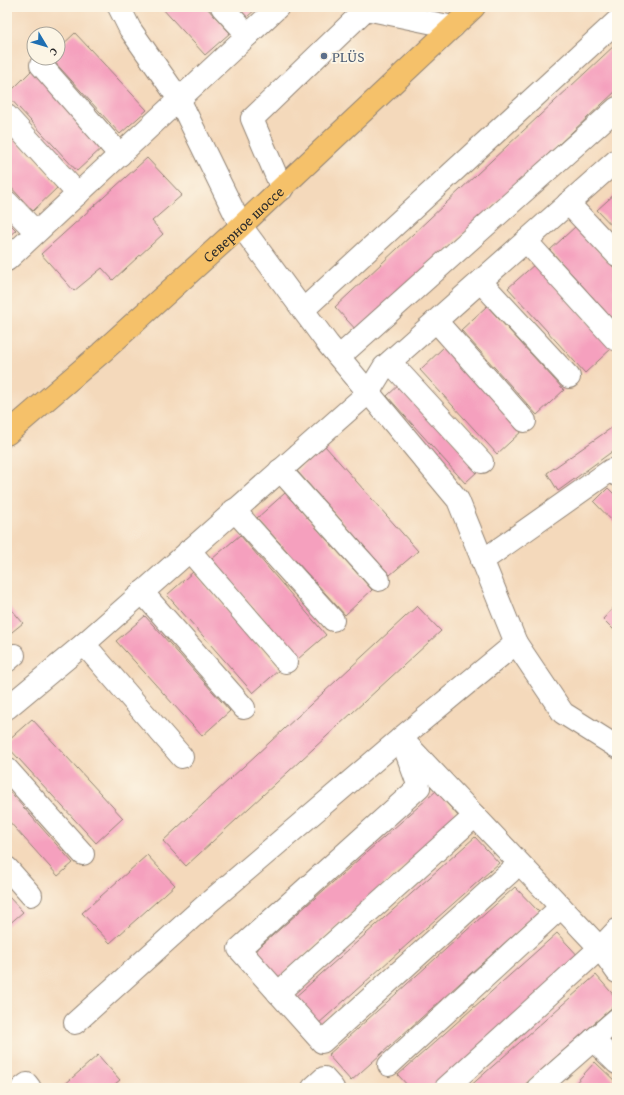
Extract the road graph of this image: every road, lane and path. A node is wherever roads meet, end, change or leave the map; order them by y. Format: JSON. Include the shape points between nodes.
{"nodes":[{"id":1,"x":119,"y":7,"type":"edge"},
{"id":2,"x":222,"y":7,"type":"edge"},
{"id":3,"x":278,"y":7,"type":"edge"},
{"id":4,"x":474,"y":7,"type":"edge"},
{"id":5,"x":617,"y":21,"type":"edge"},
{"id":6,"x":452,"y":27,"type":"junction"},
{"id":7,"x":248,"y":35,"type":"junction"},
{"id":8,"x":42,"y":66,"type":"edge"},
{"id":9,"x":179,"y":99,"type":"junction"},
{"id":10,"x":617,"y":108,"type":"edge"},
{"id":11,"x":7,"y":116,"type":"edge"},
{"id":12,"x":120,"y":154,"type":"junction"},
{"id":13,"x":617,"y":160,"type":"edge"},
{"id":14,"x":282,"y":188,"type":"junction"},
{"id":15,"x":78,"y":194,"type":"junction"},
{"id":16,"x":7,"y":202,"type":"edge"},
{"id":17,"x":568,"y":203,"type":"junction"},
{"id":18,"x":241,"y":226,"type":"junction"},
{"id":19,"x":36,"y":232,"type":"junction"},
{"id":20,"x":526,"y":241,"type":"junction"},
{"id":21,"x":617,"y":255,"type":"edge"},
{"id":22,"x":7,"y":260,"type":"edge"},
{"id":23,"x":481,"y":282,"type":"junction"},
{"id":24,"x":303,"y":310,"type":"junction"},
{"id":25,"x":436,"y":321,"type":"junction"},
{"id":26,"x":615,"y":339,"type":"dead end"},
{"id":27,"x":339,"y":357,"type":"junction"},
{"id":28,"x":390,"y":362,"type":"junction"},
{"id":29,"x":569,"y":377,"type":"dead end"},
{"id":30,"x":368,"y":393,"type":"junction"},
{"id":31,"x":525,"y":421,"type":"dead end"},
{"id":32,"x":7,"y":434,"type":"edge"},
{"id":33,"x":482,"y":462,"type":"dead end"},
{"id":34,"x":280,"y":470,"type":"junction"},
{"id":35,"x":615,"y":470,"type":"edge"},
{"id":36,"x":234,"y":510,"type":"junction"},
{"id":37,"x":189,"y":550,"type":"junction"},
{"id":38,"x":482,"y":561,"type":"junction"},
{"id":39,"x":379,"y":580,"type":"dead end"},
{"id":40,"x":142,"y":592,"type":"junction"},
{"id":41,"x":333,"y":620,"type":"dead end"},
{"id":42,"x":516,"y":643,"type":"junction"},
{"id":43,"x":84,"y":644,"type":"junction"},
{"id":44,"x":286,"y":662,"type":"dead end"},
{"id":45,"x":7,"y":708,"type":"edge"},
{"id":46,"x":244,"y":708,"type":"dead end"},
{"id":47,"x":401,"y":738,"type":"junction"},
{"id":48,"x":612,"y":739,"type":"edge"},
{"id":49,"x":182,"y":757,"type":"dead end"},
{"id":50,"x":7,"y":769,"type":"edge"},
{"id":51,"x":475,"y":816,"type":"junction"},
{"id":52,"x":83,"y":854,"type":"dead end"},
{"id":53,"x":7,"y":868,"type":"edge"},
{"id":54,"x":510,"y":872,"type":"dead end"},
{"id":55,"x":31,"y":895,"type":"dead end"},
{"id":56,"x":561,"y":907,"type":"junction"},
{"id":57,"x":617,"y":930,"type":"edge"},
{"id":58,"x":600,"y":948,"type":"junction"},
{"id":59,"x":617,"y":972,"type":"edge"},
{"id":60,"x":278,"y":993,"type":"junction"},
{"id":61,"x":617,"y":1019,"type":"edge"},
{"id":62,"x":75,"y":1023,"type":"dead end"},
{"id":63,"x":593,"y":1040,"type":"junction"},
{"id":64,"x":617,"y":1063,"type":"edge"},
{"id":65,"x":389,"y":1065,"type":"dead end"},
{"id":66,"x":548,"y":1085,"type":"edge"},
{"id":67,"x":22,"y":1088,"type":"edge"},
{"id":68,"x":30,"y":1088,"type":"edge"},
{"id":69,"x":313,"y":1088,"type":"edge"},
{"id":70,"x":333,"y":1088,"type":"edge"},
{"id":71,"x":446,"y":1088,"type":"edge"}],
"edges":[{"from":1,"to":9,"type":"lane","via":[[130,29]]},
{"from":2,"to":7,"type":"lane"},
{"from":3,"to":7,"type":"lane"},
{"from":4,"to":6,"type":"main road","name":"Северное шоссе"},
{"from":5,"to":24,"type":"lane"},
{"from":6,"to":14,"type":"main road","name":"Северное шоссе"},
{"from":6,"to":14,"type":"lane","via":[[366,9],[252,119]]},
{"from":7,"to":9,"type":"lane"},
{"from":8,"to":12,"type":"lane"},
{"from":9,"to":12,"type":"lane"},
{"from":9,"to":18,"type":"lane"},
{"from":10,"to":27,"type":"lane"},
{"from":11,"to":15,"type":"lane"},
{"from":12,"to":15,"type":"lane"},
{"from":13,"to":17,"type":"lane"},
{"from":14,"to":18,"type":"main road","name":"Северное шоссе"},
{"from":15,"to":19,"type":"lane"},
{"from":16,"to":19,"type":"lane"},
{"from":17,"to":20,"type":"lane"},
{"from":17,"to":21,"type":"lane"},
{"from":18,"to":24,"type":"lane"},
{"from":18,"to":32,"type":"main road","name":"Северное шоссе"},
{"from":19,"to":22,"type":"lane"},
{"from":20,"to":23,"type":"lane"},
{"from":20,"to":26,"type":"lane"},
{"from":23,"to":25,"type":"lane"},
{"from":23,"to":29,"type":"lane"},
{"from":24,"to":27,"type":"lane"},
{"from":25,"to":28,"type":"lane"},
{"from":25,"to":31,"type":"lane"},
{"from":27,"to":30,"type":"lane"},
{"from":28,"to":30,"type":"lane"},
{"from":28,"to":33,"type":"lane"},
{"from":30,"to":34,"type":"lane"},
{"from":30,"to":38,"type":"lane","via":[[458,500]]},
{"from":34,"to":36,"type":"lane"},
{"from":34,"to":39,"type":"lane"},
{"from":35,"to":38,"type":"lane"},
{"from":36,"to":37,"type":"lane"},
{"from":36,"to":41,"type":"lane"},
{"from":37,"to":40,"type":"lane"},
{"from":37,"to":44,"type":"lane"},
{"from":38,"to":42,"type":"lane"},
{"from":40,"to":43,"type":"lane"},
{"from":40,"to":46,"type":"lane"},
{"from":42,"to":47,"type":"lane"},
{"from":42,"to":48,"type":"lane","via":[[563,713]]},
{"from":43,"to":45,"type":"lane"},
{"from":43,"to":49,"type":"lane"},
{"from":47,"to":51,"type":"lane"},
{"from":47,"to":60,"type":"lane","via":[[419,788],[239,949]]},
{"from":47,"to":62,"type":"lane","via":[[208,903]]},
{"from":50,"to":52,"type":"lane"},
{"from":51,"to":56,"type":"lane"},
{"from":51,"to":60,"type":"lane"},
{"from":53,"to":55,"type":"lane"},
{"from":54,"to":60,"type":"lane","via":[[322,1042]]},
{"from":56,"to":58,"type":"lane"},
{"from":56,"to":65,"type":"lane"},
{"from":57,"to":58,"type":"lane"},
{"from":58,"to":59,"type":"lane"},
{"from":58,"to":71,"type":"lane"},
{"from":61,"to":63,"type":"lane"},
{"from":63,"to":64,"type":"lane"},
{"from":63,"to":66,"type":"lane"},
{"from":67,"to":68,"type":"lane","via":[[27,1084]]},
{"from":69,"to":70,"type":"lane","via":[[324,1078]]}]}
